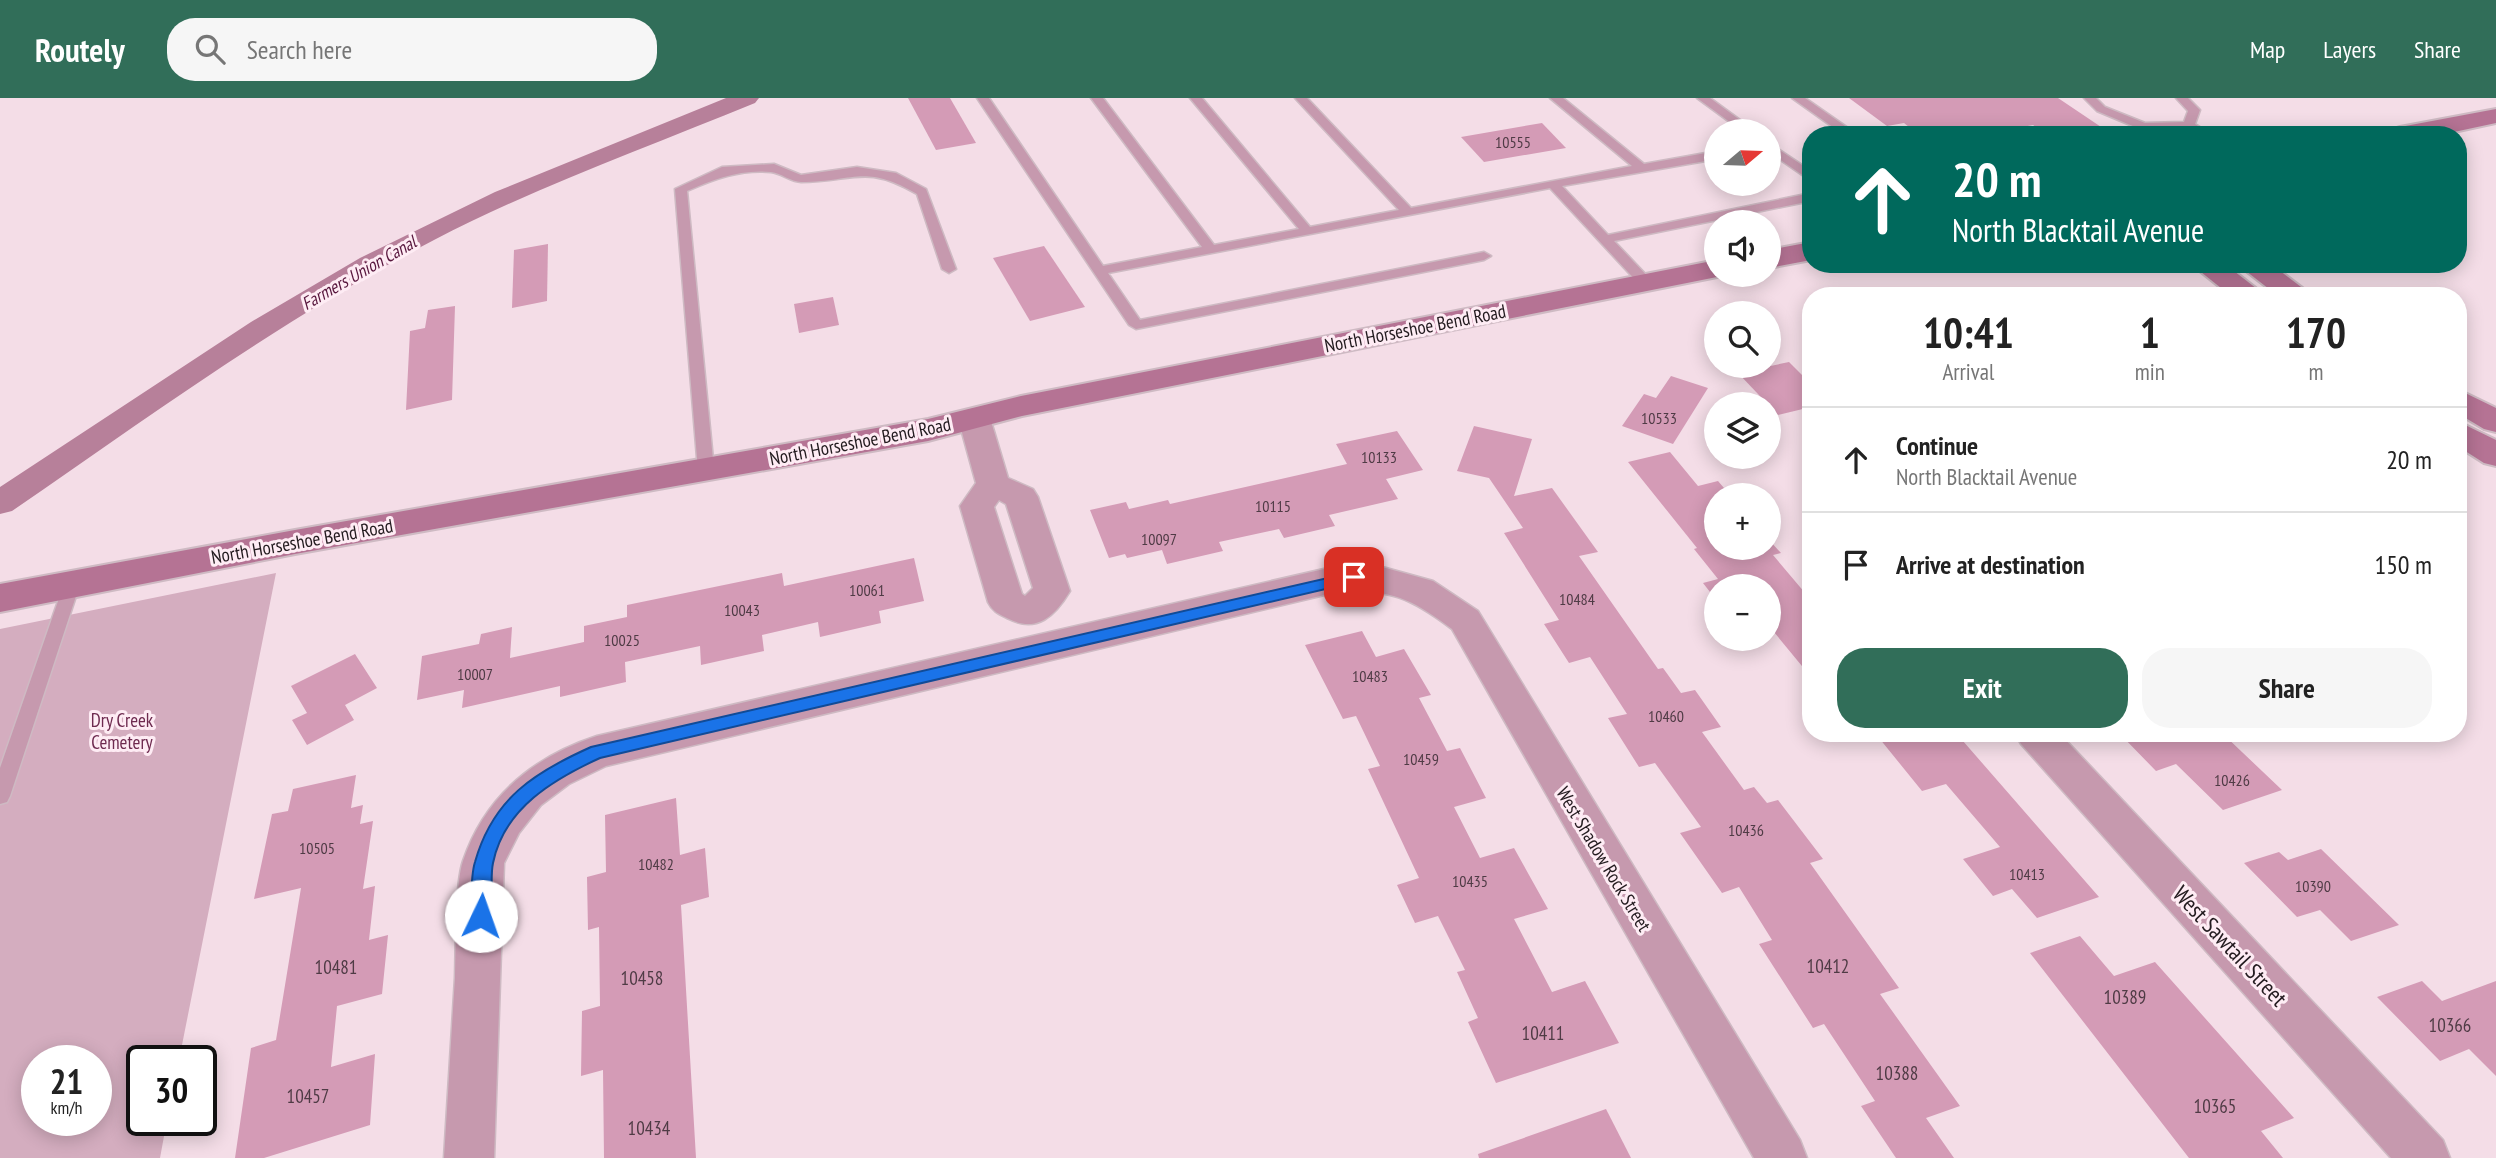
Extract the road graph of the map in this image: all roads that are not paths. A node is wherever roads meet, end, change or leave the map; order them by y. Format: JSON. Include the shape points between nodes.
{"nodes":[{"id":1,"x":983,"y":98,"type":"edge"},
{"id":2,"x":1097,"y":98,"type":"edge"},
{"id":3,"x":1196,"y":98,"type":"edge"},
{"id":4,"x":1301,"y":98,"type":"edge"},
{"id":5,"x":1556,"y":98,"type":"edge"},
{"id":6,"x":1703,"y":98,"type":"edge"},
{"id":7,"x":1798,"y":98,"type":"edge"},
{"id":8,"x":2090,"y":98,"type":"edge"},
{"id":9,"x":2182,"y":98,"type":"edge"},
{"id":10,"x":2496,"y":116,"type":"edge"},
{"id":11,"x":1732,"y":119,"type":"edge"},
{"id":12,"x":2189,"y":125,"type":"joint"},
{"id":13,"x":1839,"y":126,"type":"edge"},
{"id":14,"x":2142,"y":126,"type":"edge"},
{"id":15,"x":2166,"y":126,"type":"edge"},
{"id":16,"x":2445,"y":126,"type":"edge"},
{"id":17,"x":1782,"y":156,"type":"edge"},
{"id":18,"x":1704,"y":157,"type":"edge"},
{"id":19,"x":1641,"y":168,"type":"junction"},
{"id":20,"x":1802,"y":170,"type":"edge"},
{"id":21,"x":1553,"y":184,"type":"junction"},
{"id":22,"x":1802,"y":199,"type":"edge"},
{"id":23,"x":1409,"y":212,"type":"junction"},
{"id":24,"x":1307,"y":231,"type":"junction"},
{"id":25,"x":1605,"y":239,"type":"junction"},
{"id":26,"x":1211,"y":250,"type":"junction"},
{"id":27,"x":1802,"y":253,"type":"edge"},
{"id":28,"x":1484,"y":256,"type":"dead end"},
{"id":29,"x":1781,"y":257,"type":"edge"},
{"id":30,"x":949,"y":269,"type":"dead end"},
{"id":31,"x":1100,"y":271,"type":"junction"},
{"id":32,"x":1704,"y":272,"type":"edge"},
{"id":33,"x":2218,"y":273,"type":"edge"},
{"id":34,"x":2264,"y":273,"type":"edge"},
{"id":35,"x":1646,"y":283,"type":"junction"},
{"id":36,"x":2237,"y":287,"type":"edge"},
{"id":37,"x":2284,"y":287,"type":"edge"},
{"id":38,"x":2467,"y":405,"type":"edge"},
{"id":39,"x":974,"y":418,"type":"junction"},
{"id":40,"x":2496,"y":422,"type":"edge"},
{"id":41,"x":2467,"y":438,"type":"edge"},
{"id":42,"x":2496,"y":455,"type":"edge"},
{"id":43,"x":706,"y":470,"type":"junction"},
{"id":44,"x":993,"y":484,"type":"junction"},
{"id":45,"x":72,"y":584,"type":"junction"},
{"id":46,"x":0,"y":598,"type":"edge"},
{"id":47,"x":1034,"y":630,"type":"junction"},
{"id":48,"x":2043,"y":742,"type":"edge"},
{"id":49,"x":0,"y":796,"type":"edge"},
{"id":50,"x":469,"y":1158,"type":"edge"},
{"id":51,"x":1782,"y":1158,"type":"edge"},
{"id":52,"x":2425,"y":1158,"type":"edge"}],
"edges":[{"from":1,"to":31,"type":"lane"},
{"from":2,"to":26,"type":"lane"},
{"from":3,"to":24,"type":"lane"},
{"from":4,"to":23,"type":"lane"},
{"from":5,"to":19,"type":"lane"},
{"from":6,"to":11,"type":"lane"},
{"from":7,"to":13,"type":"lane"},
{"from":8,"to":14,"type":"lane","via":[[2101,108]]},
{"from":9,"to":12,"type":"lane","via":[[2194,110]]},
{"from":10,"to":16,"type":"street"},
{"from":12,"to":15,"type":"lane"},
{"from":17,"to":20,"type":"lane"},
{"from":18,"to":19,"type":"lane"},
{"from":19,"to":21,"type":"lane"},
{"from":21,"to":23,"type":"lane"},
{"from":21,"to":25,"type":"lane"},
{"from":22,"to":25,"type":"lane"},
{"from":23,"to":24,"type":"lane"},
{"from":24,"to":26,"type":"lane"},
{"from":25,"to":35,"type":"lane"},
{"from":26,"to":31,"type":"lane"},
{"from":27,"to":29,"type":"street"},
{"from":28,"to":31,"type":"lane","via":[[1136,325]]},
{"from":30,"to":43,"type":"lane","via":[[922,192],[896,177],[856,171],[800,179],[774,168],[722,171],[681,189]]},
{"from":32,"to":35,"type":"street","name":"North Horseshoe Bend Road"},
{"from":33,"to":36,"type":"street"},
{"from":34,"to":37,"type":"street"},
{"from":35,"to":39,"type":"street","name":"North Horseshoe Bend Road"},
{"from":38,"to":40,"type":"street"},
{"from":39,"to":43,"type":"street","name":"North Horseshoe Bend Road"},
{"from":39,"to":44,"type":"street"},
{"from":41,"to":42,"type":"street"},
{"from":43,"to":45,"type":"street","name":"North Horseshoe Bend Road"},
{"from":44,"to":47,"type":"street","via":[[977,506],[1006,602]]},
{"from":44,"to":47,"type":"street","via":[[1021,497],[1052,591]]},
{"from":45,"to":46,"type":"street","name":"North Horseshoe Bend Road"},
{"from":45,"to":49,"type":"lane"},
{"from":47,"to":50,"type":"street","name":"West Shadow Rock Street","via":[[597,752],[559,769],[521,795],[483,863]]},
{"from":47,"to":51,"type":"street","name":"West Shadow Rock Street","via":[[1372,576],[1405,582],[1436,597],[1465,620]]},
{"from":48,"to":52,"type":"street","name":"West Sawtail Street"}]}
